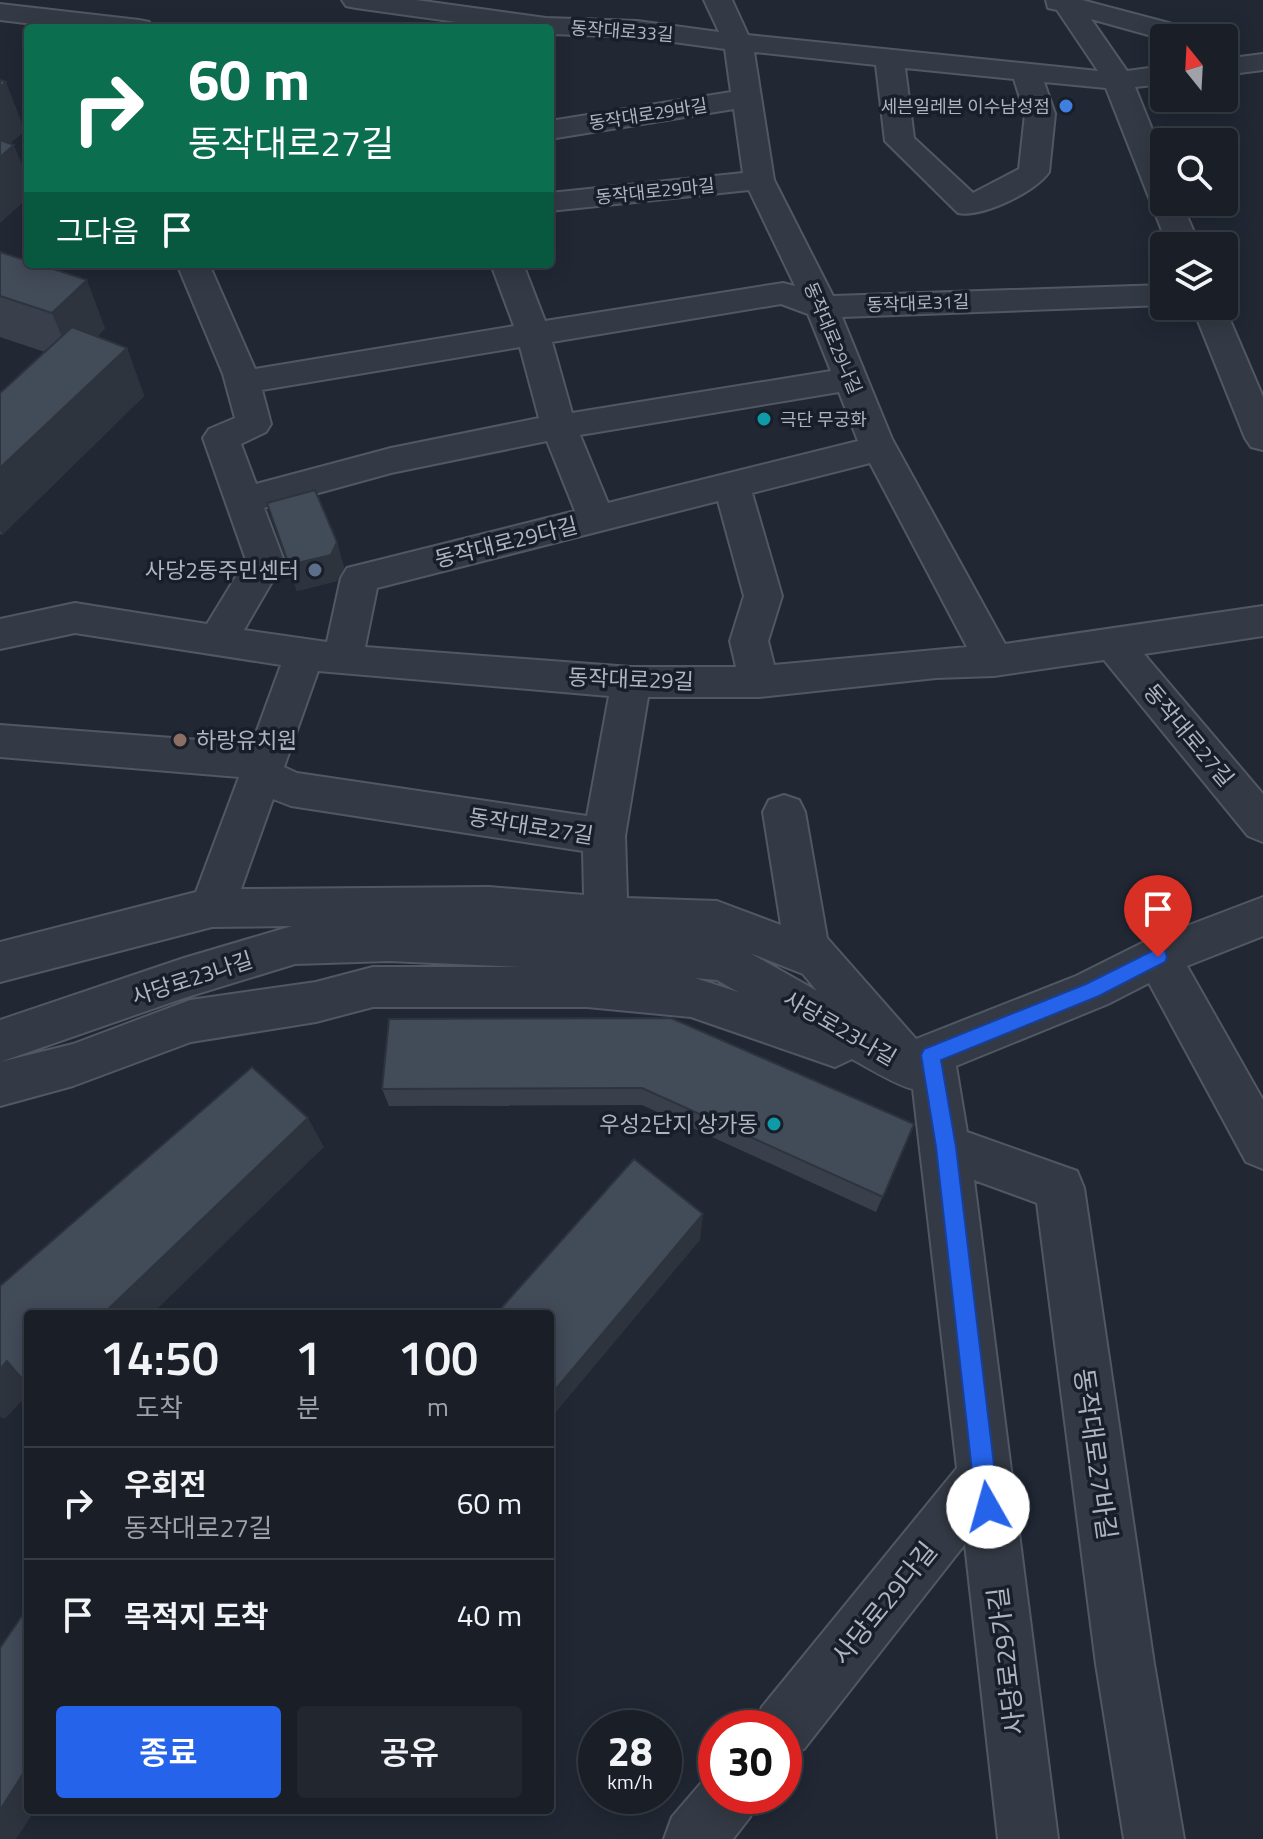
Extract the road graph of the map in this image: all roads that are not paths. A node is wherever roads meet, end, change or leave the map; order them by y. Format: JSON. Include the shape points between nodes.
{"nodes":[{"id":1,"x":356,"y":0,"type":"edge"},
{"id":2,"x":718,"y":0,"type":"edge"},
{"id":3,"x":1062,"y":2,"type":"edge"},
{"id":4,"x":0,"y":12,"type":"edge"},
{"id":5,"x":380,"y":16,"type":"edge"},
{"id":6,"x":104,"y":24,"type":"edge"},
{"id":7,"x":513,"y":24,"type":"edge"},
{"id":8,"x":554,"y":26,"type":"edge"},
{"id":9,"x":1150,"y":26,"type":"edge"},
{"id":10,"x":738,"y":42,"type":"junction"},
{"id":11,"x":889,"y":57,"type":"junction"},
{"id":12,"x":1263,"y":62,"type":"edge"},
{"id":13,"x":1238,"y":65,"type":"edge"},
{"id":14,"x":1026,"y":71,"type":"junction"},
{"id":15,"x":1150,"y":77,"type":"edge"},
{"id":16,"x":1117,"y":81,"type":"junction"},
{"id":17,"x":747,"y":98,"type":"junction"},
{"id":18,"x":554,"y":129,"type":"edge"},
{"id":19,"x":1150,"y":163,"type":"edge"},
{"id":20,"x":759,"y":180,"type":"junction"},
{"id":21,"x":554,"y":202,"type":"edge"},
{"id":22,"x":195,"y":268,"type":"edge"},
{"id":23,"x":508,"y":268,"type":"edge"},
{"id":24,"x":1150,"y":295,"type":"edge"},
{"id":25,"x":822,"y":307,"type":"junction"},
{"id":26,"x":1214,"y":320,"type":"edge"},
{"id":27,"x":533,"y":334,"type":"junction"},
{"id":28,"x":851,"y":379,"type":"junction"},
{"id":29,"x":242,"y":382,"type":"junction"},
{"id":30,"x":559,"y":428,"type":"junction"},
{"id":31,"x":1263,"y":438,"type":"edge"},
{"id":32,"x":880,"y":448,"type":"junction"},
{"id":33,"x":732,"y":485,"type":"junction"},
{"id":34,"x":243,"y":501,"type":"junction"},
{"id":35,"x":596,"y":519,"type":"junction"},
{"id":36,"x":1260,"y":625,"type":"edge"},
{"id":37,"x":0,"y":634,"type":"edge"},
{"id":38,"x":217,"y":641,"type":"junction"},
{"id":39,"x":1115,"y":646,"type":"junction"},
{"id":40,"x":324,"y":657,"type":"junction"},
{"id":41,"x":994,"y":661,"type":"junction"},
{"id":42,"x":631,"y":682,"type":"junction"},
{"id":43,"x":759,"y":682,"type":"junction"},
{"id":44,"x":0,"y":741,"type":"edge"},
{"id":45,"x":262,"y":775,"type":"junction"},
{"id":46,"x":784,"y":812,"type":"dead end"},
{"id":47,"x":1263,"y":824,"type":"edge"},
{"id":48,"x":604,"y":836,"type":"junction"},
{"id":49,"x":212,"y":908,"type":"junction"},
{"id":50,"x":606,"y":916,"type":"junction"},
{"id":51,"x":1263,"y":916,"type":"edge"},
{"id":52,"x":1158,"y":957,"type":"junction"},
{"id":53,"x":819,"y":960,"type":"junction"},
{"id":54,"x":0,"y":962,"type":"edge"},
{"id":55,"x":68,"y":1019,"type":"junction"},
{"id":56,"x":0,"y":1041,"type":"edge"},
{"id":57,"x":921,"y":1062,"type":"junction"},
{"id":58,"x":73,"y":1065,"type":"junction"},
{"id":59,"x":0,"y":1084,"type":"edge"},
{"id":60,"x":1263,"y":1146,"type":"edge"},
{"id":61,"x":946,"y":1147,"type":"junction"},
{"id":62,"x":984,"y":1477,"type":"junction"},
{"id":63,"x":797,"y":1710,"type":"edge"},
{"id":64,"x":1028,"y":1839,"type":"edge"},
{"id":65,"x":1154,"y":1839,"type":"edge"}],
"edges":[{"from":1,"to":5,"type":"street","name":"동작대로33길"},
{"from":2,"to":10,"type":"street","name":"동작대로29나길"},
{"from":3,"to":9,"type":"street"},
{"from":3,"to":16,"type":"street"},
{"from":4,"to":6,"type":"street"},
{"from":5,"to":7,"type":"street","name":"동작대로33길"},
{"from":8,"to":10,"type":"street","name":"동작대로33길","via":[[637,29]]},
{"from":10,"to":11,"type":"street","name":"동작대로33길"},
{"from":10,"to":17,"type":"street","name":"동작대로29나길"},
{"from":11,"to":14,"type":"street","name":"동작대로33길"},
{"from":11,"to":14,"type":"street","via":[[900,141],[969,206],[1034,172],[1040,114]]},
{"from":12,"to":13,"type":"street"},
{"from":14,"to":16,"type":"street","name":"동작대로33길"},
{"from":15,"to":16,"type":"street","name":"동작대로33길"},
{"from":16,"to":19,"type":"street"},
{"from":17,"to":18,"type":"street","name":"동작대로29바길"},
{"from":17,"to":20,"type":"street","name":"동작대로29나길"},
{"from":20,"to":21,"type":"street","name":"동작대로29마길"},
{"from":20,"to":25,"type":"street","name":"동작대로29나길"},
{"from":22,"to":29,"type":"street"},
{"from":23,"to":27,"type":"street"},
{"from":24,"to":25,"type":"street","name":"동작대로31길"},
{"from":25,"to":27,"type":"street","name":"동작대로31길","via":[[783,293]]},
{"from":25,"to":28,"type":"street","name":"동작대로29나길"},
{"from":26,"to":31,"type":"street"},
{"from":27,"to":29,"type":"street","name":"동작대로31길"},
{"from":27,"to":30,"type":"street"},
{"from":28,"to":30,"type":"street"},
{"from":28,"to":32,"type":"street","name":"동작대로29나길"},
{"from":29,"to":34,"type":"street","via":[[254,424],[221,438]]},
{"from":30,"to":34,"type":"street","via":[[317,477]]},
{"from":30,"to":35,"type":"street"},
{"from":32,"to":33,"type":"street","name":"동작대로29다길"},
{"from":32,"to":41,"type":"street","name":"동작대로29나길"},
{"from":33,"to":35,"type":"street","name":"동작대로29다길"},
{"from":33,"to":43,"type":"street","via":[[763,596],[749,641]]},
{"from":34,"to":38,"type":"street","via":[[265,561]]},
{"from":35,"to":40,"type":"street","name":"동작대로29다길","via":[[360,578]]},
{"from":36,"to":39,"type":"street","name":"동작대로29길"},
{"from":37,"to":38,"type":"street","name":"동작대로29길","via":[[75,618]]},
{"from":38,"to":40,"type":"street","name":"동작대로29길"},
{"from":39,"to":41,"type":"street","name":"동작대로29길"},
{"from":39,"to":47,"type":"street","name":"동작대로27길"},
{"from":40,"to":42,"type":"street","name":"동작대로29길"},
{"from":40,"to":45,"type":"street"},
{"from":41,"to":43,"type":"street","name":"동작대로29길"},
{"from":42,"to":43,"type":"street","name":"동작대로29길"},
{"from":42,"to":48,"type":"street"},
{"from":44,"to":45,"type":"street","name":"동작대로27길","via":[[253,761]]},
{"from":45,"to":48,"type":"street","name":"동작대로27길","via":[[291,789]]},
{"from":45,"to":49,"type":"street"},
{"from":46,"to":53,"type":"street","via":[[806,946]]},
{"from":48,"to":50,"type":"street","name":"동작대로27길"},
{"from":49,"to":50,"type":"street","via":[[489,906]]},
{"from":49,"to":54,"type":"street"},
{"from":50,"to":53,"type":"street","via":[[717,920]]},
{"from":51,"to":52,"type":"street"},
{"from":52,"to":57,"type":"street"},
{"from":52,"to":60,"type":"street"},
{"from":53,"to":57,"type":"street"},
{"from":55,"to":56,"type":"street","name":"사당로23나길"},
{"from":55,"to":57,"type":"street","name":"사당로23나길","via":[[295,945],[389,942],[611,951],[724,961]]},
{"from":55,"to":58,"type":"street"},
{"from":57,"to":58,"type":"street","name":"사당로23나길","via":[[814,1040],[691,997],[587,987],[373,987],[316,1002],[190,1021]]},
{"from":57,"to":61,"type":"street","name":"사당로29가길"},
{"from":58,"to":59,"type":"street","name":"사당로23나길"},
{"from":61,"to":62,"type":"street","name":"사당로29가길"},
{"from":61,"to":65,"type":"street","name":"동작대로27바길","via":[[1060,1188]]},
{"from":62,"to":63,"type":"street","name":"사당로29다길"},
{"from":62,"to":64,"type":"street","name":"사당로29가길"}]}
